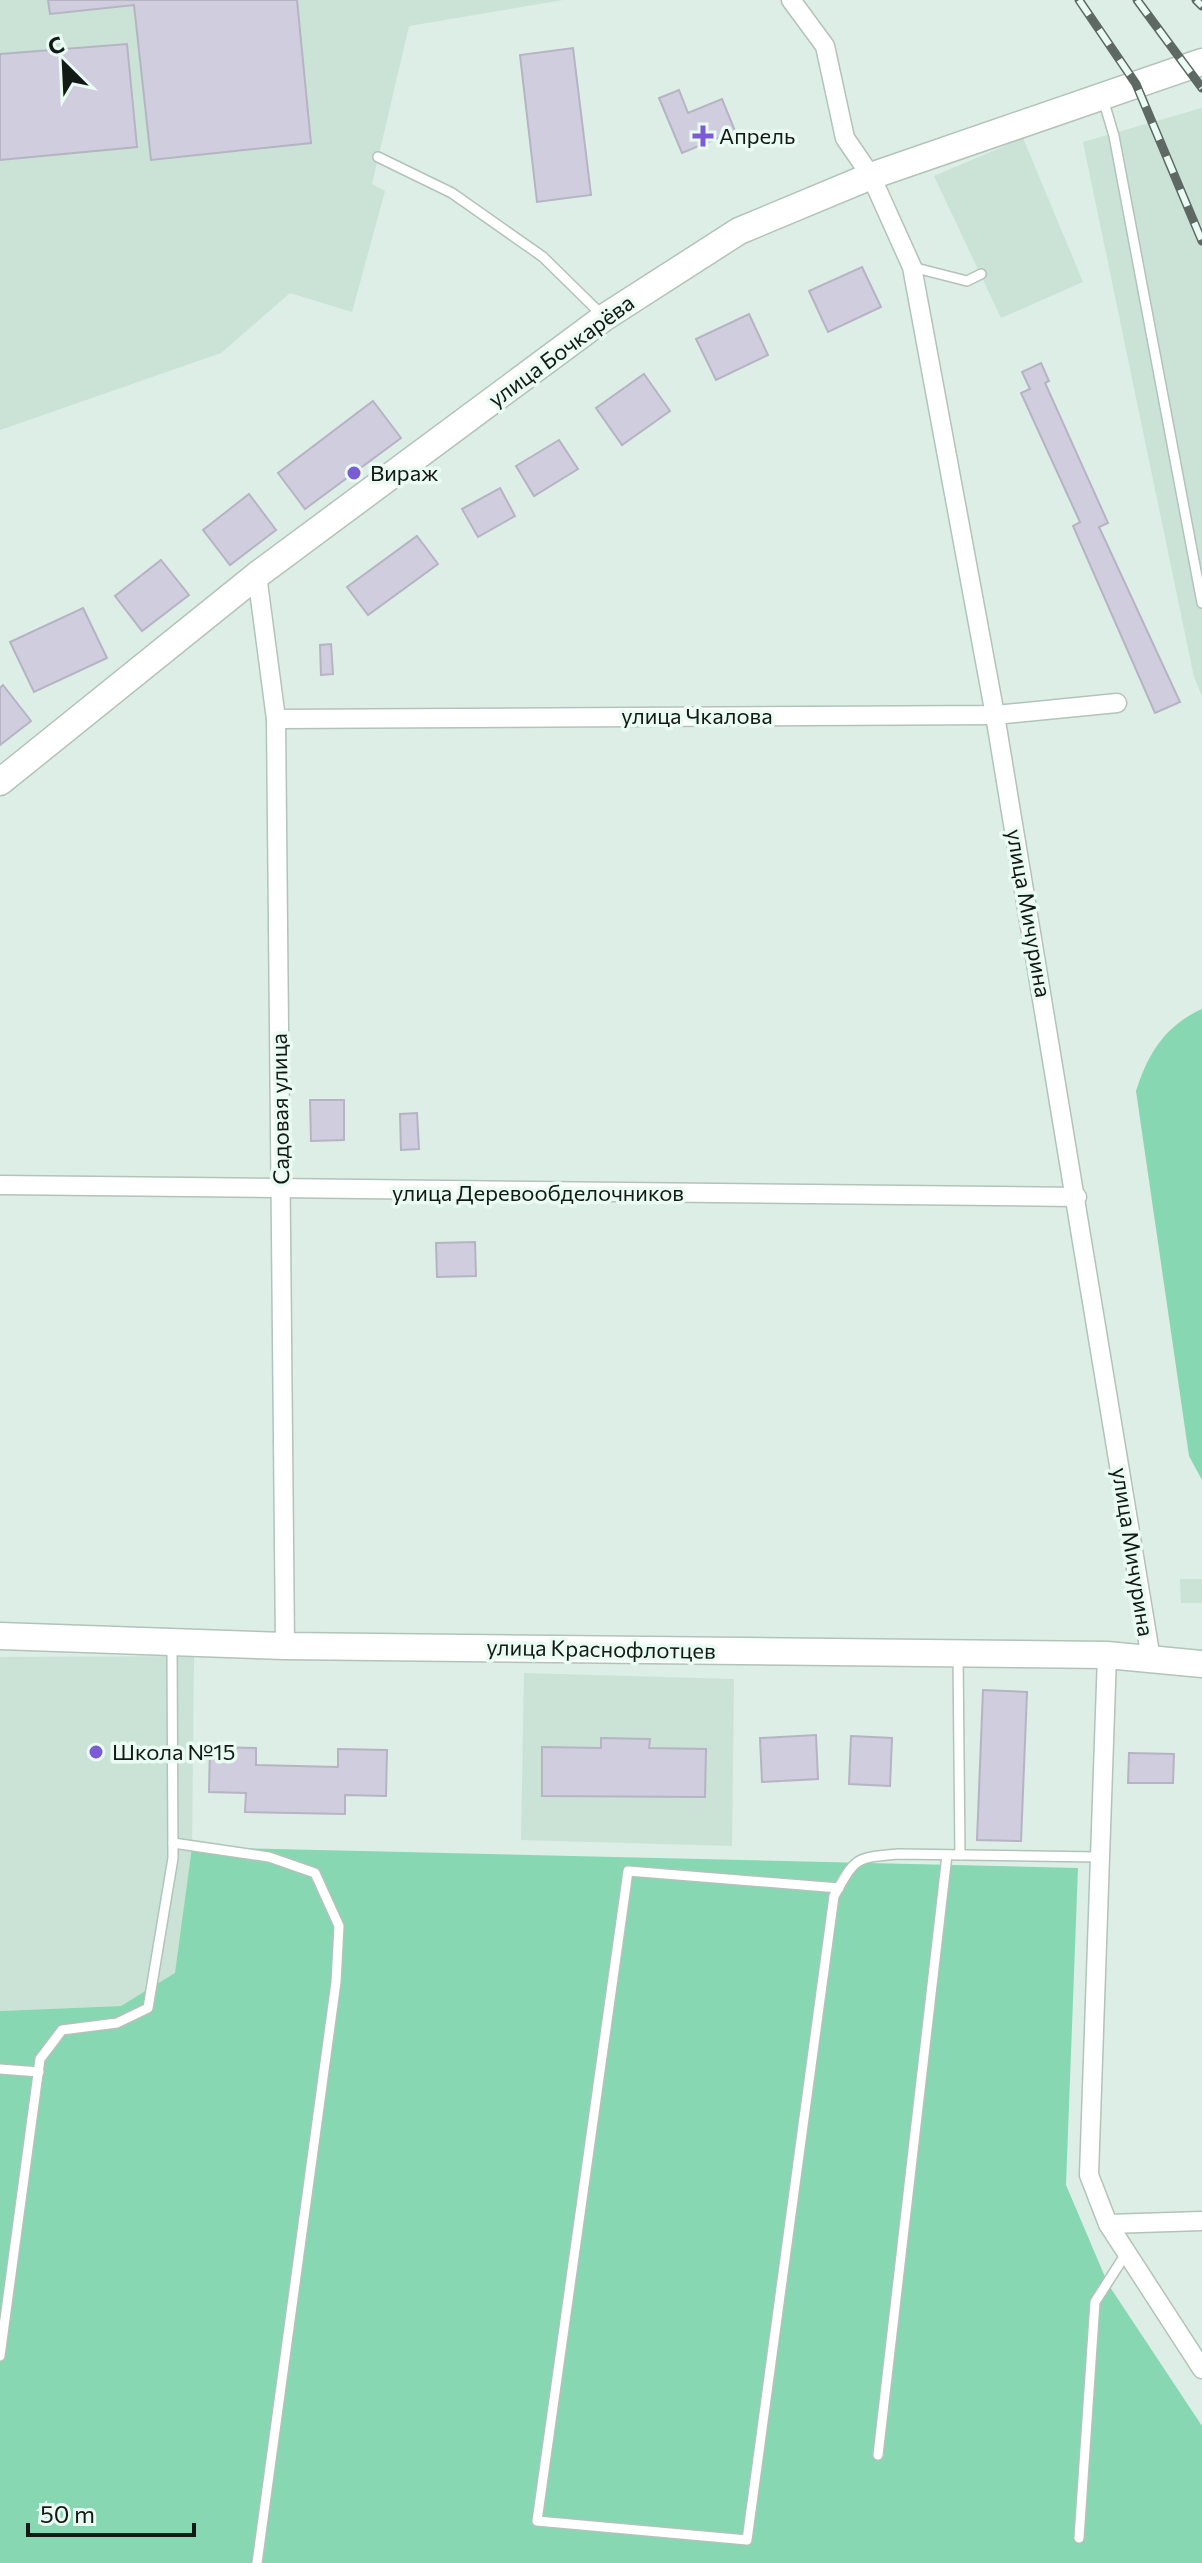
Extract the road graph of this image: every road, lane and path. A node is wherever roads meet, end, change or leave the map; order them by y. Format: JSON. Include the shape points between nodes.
{"nodes":[{"id":1,"x":791,"y":0,"type":"edge"},
{"id":2,"x":1202,"y":62,"type":"edge"},
{"id":3,"x":1102,"y":96,"type":"junction"},
{"id":4,"x":378,"y":157,"type":"dead end"},
{"id":5,"x":871,"y":176,"type":"junction"},
{"id":6,"x":912,"y":267,"type":"junction"},
{"id":7,"x":981,"y":274,"type":"dead end"},
{"id":8,"x":605,"y":317,"type":"junction"},
{"id":9,"x":257,"y":575,"type":"junction"},
{"id":10,"x":1202,"y":603,"type":"edge"},
{"id":11,"x":1117,"y":703,"type":"dead end"},
{"id":12,"x":995,"y":715,"type":"junction"},
{"id":13,"x":276,"y":719,"type":"junction"},
{"id":14,"x":0,"y":782,"type":"edge"},
{"id":15,"x":0,"y":1185,"type":"edge"},
{"id":16,"x":281,"y":1191,"type":"junction"},
{"id":17,"x":1077,"y":1197,"type":"junction"},
{"id":18,"x":0,"y":1636,"type":"edge"},
{"id":19,"x":172,"y":1640,"type":"junction"},
{"id":20,"x":285,"y":1646,"type":"junction"},
{"id":21,"x":958,"y":1653,"type":"junction"},
{"id":22,"x":1107,"y":1655,"type":"junction"},
{"id":23,"x":1151,"y":1659,"type":"junction"},
{"id":24,"x":1202,"y":1664,"type":"edge"},
{"id":25,"x":173,"y":1843,"type":"junction"},
{"id":26,"x":947,"y":1855,"type":"junction"},
{"id":27,"x":960,"y":1855,"type":"junction"},
{"id":28,"x":1097,"y":1857,"type":"junction"},
{"id":29,"x":839,"y":1888,"type":"junction"},
{"id":30,"x":0,"y":2069,"type":"edge"},
{"id":31,"x":39,"y":2072,"type":"junction"},
{"id":32,"x":1202,"y":2221,"type":"edge"},
{"id":33,"x":1108,"y":2224,"type":"junction"},
{"id":34,"x":1127,"y":2252,"type":"junction"},
{"id":35,"x":0,"y":2356,"type":"edge"},
{"id":36,"x":1202,"y":2369,"type":"edge"},
{"id":37,"x":878,"y":2455,"type":"dead end"},
{"id":38,"x":1079,"y":2538,"type":"dead end"},
{"id":39,"x":257,"y":2563,"type":"edge"}],
"edges":[{"from":1,"to":5,"type":"street","name":"улица Мичурина","via":[[825,46],[845,138]]},
{"from":2,"to":3,"type":"street","name":"улица Бочкарёва"},
{"from":3,"to":5,"type":"street","name":"улица Бочкарёва"},
{"from":3,"to":10,"type":"lane","via":[[1114,136]]},
{"from":4,"to":8,"type":"lane","via":[[452,193],[543,257]]},
{"from":5,"to":6,"type":"street","name":"улица Мичурина"},
{"from":5,"to":8,"type":"street","name":"улица Бочкарёва","via":[[739,231]]},
{"from":6,"to":7,"type":"lane","via":[[967,281]]},
{"from":6,"to":12,"type":"street","name":"улица Мичурина"},
{"from":8,"to":9,"type":"street","name":"улица Бочкарёва"},
{"from":9,"to":13,"type":"street","name":"Садовая улица"},
{"from":9,"to":14,"type":"street","name":"улица Бочкарёва"},
{"from":11,"to":12,"type":"street","name":"улица Чкалова"},
{"from":12,"to":13,"type":"street","name":"улица Чкалова"},
{"from":12,"to":17,"type":"street","name":"улица Мичурина"},
{"from":13,"to":16,"type":"street","name":"Садовая улица"},
{"from":15,"to":16,"type":"street","name":"улица Деревообделочников"},
{"from":16,"to":17,"type":"street","name":"улица Деревообделочников"},
{"from":16,"to":20,"type":"street","name":"Садовая улица"},
{"from":17,"to":23,"type":"street","name":"улица Мичурина"},
{"from":18,"to":19,"type":"street","name":"улица Краснофлотцев"},
{"from":19,"to":20,"type":"street","name":"улица Краснофлотцев"},
{"from":19,"to":25,"type":"lane"},
{"from":20,"to":21,"type":"street","name":"улица Краснофлотцев"},
{"from":21,"to":22,"type":"street","name":"улица Краснофлотцев"},
{"from":21,"to":27,"type":"lane"},
{"from":22,"to":23,"type":"street","name":"улица Краснофлотцев"},
{"from":22,"to":28,"type":"street","name":"улица Мичурина"},
{"from":23,"to":24,"type":"street","name":"улица Краснофлотцев"},
{"from":25,"to":31,"type":"lane","via":[[148,2008],[117,2023],[62,2030],[40,2059]]},
{"from":25,"to":39,"type":"lane","via":[[269,1857],[315,1873],[339,1926],[336,1982]]},
{"from":26,"to":27,"type":"lane"},
{"from":26,"to":29,"type":"lane","via":[[866,1857],[853,1863]]},
{"from":26,"to":37,"type":"lane"},
{"from":27,"to":28,"type":"lane"},
{"from":28,"to":33,"type":"street","name":"улица Мичурина","via":[[1089,2175]]},
{"from":29,"to":29,"type":"lane","via":[[747,2540],[537,2521],[628,1871]]},
{"from":30,"to":31,"type":"lane"},
{"from":31,"to":35,"type":"lane"},
{"from":32,"to":33,"type":"street"},
{"from":33,"to":34,"type":"street","name":"улица Мичурина"},
{"from":34,"to":36,"type":"street","name":"улица Мичурина"},
{"from":34,"to":38,"type":"lane","via":[[1095,2302]]}]}
